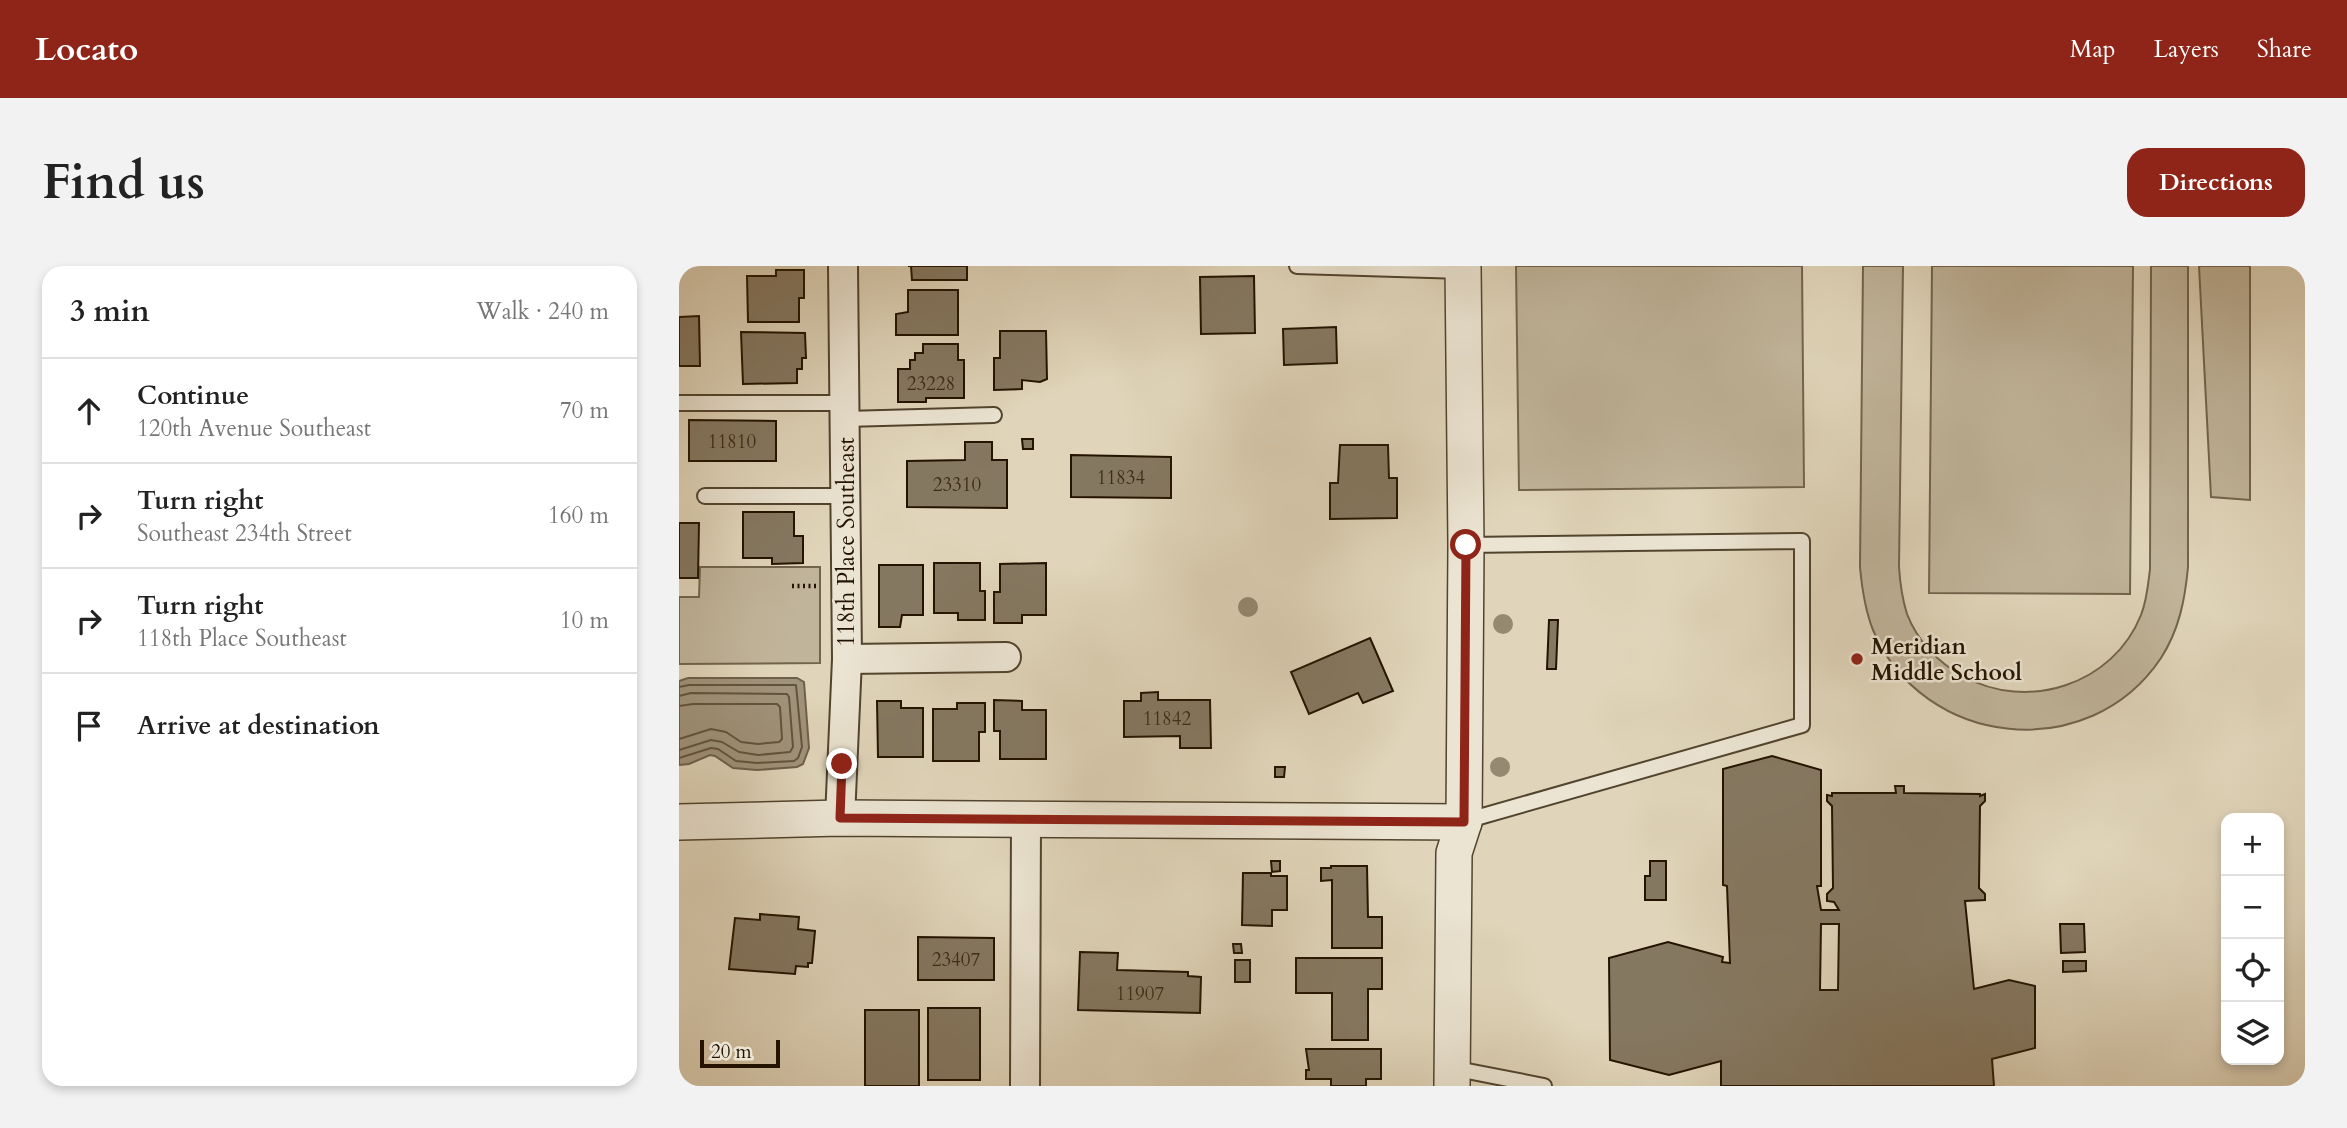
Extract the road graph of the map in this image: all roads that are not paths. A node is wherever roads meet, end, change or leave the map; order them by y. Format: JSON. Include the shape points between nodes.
{"nodes":[{"id":1,"x":843,"y":266,"type":"edge"},
{"id":2,"x":1297,"y":266,"type":"edge"},
{"id":3,"x":1463,"y":269,"type":"edge"},
{"id":4,"x":679,"y":403,"type":"edge"},
{"id":5,"x":845,"y":411,"type":"junction"},
{"id":6,"x":993,"y":415,"type":"dead end"},
{"id":7,"x":705,"y":496,"type":"dead end"},
{"id":8,"x":845,"y":496,"type":"junction"},
{"id":9,"x":1466,"y":545,"type":"junction"},
{"id":10,"x":1006,"y":657,"type":"dead end"},
{"id":11,"x":846,"y":659,"type":"junction"},
{"id":12,"x":840,"y":818,"type":"junction"},
{"id":13,"x":1026,"y":820,"type":"junction"},
{"id":14,"x":679,"y":822,"type":"edge"},
{"id":15,"x":1464,"y":822,"type":"junction"},
{"id":16,"x":1452,"y":1077,"type":"edge"},
{"id":17,"x":1025,"y":1086,"type":"edge"},
{"id":18,"x":1544,"y":1086,"type":"edge"}],
"edges":[{"from":1,"to":5,"type":"street","name":"118th Place Southeast"},
{"from":2,"to":3,"type":"lane"},
{"from":3,"to":9,"type":"street"},
{"from":4,"to":5,"type":"lane"},
{"from":5,"to":6,"type":"lane"},
{"from":5,"to":8,"type":"street","name":"118th Place Southeast"},
{"from":7,"to":8,"type":"lane"},
{"from":8,"to":11,"type":"street","name":"118th Place Southeast"},
{"from":9,"to":15,"type":"street"},
{"from":9,"to":15,"type":"lane","via":[[1802,541],[1802,725]]},
{"from":10,"to":11,"type":"street"},
{"from":11,"to":12,"type":"street","name":"118th Place Southeast"},
{"from":12,"to":13,"type":"street"},
{"from":12,"to":14,"type":"street"},
{"from":13,"to":15,"type":"street"},
{"from":13,"to":17,"type":"street"},
{"from":15,"to":16,"type":"street","via":[[1454,853]]},
{"from":16,"to":18,"type":"lane"}]}
